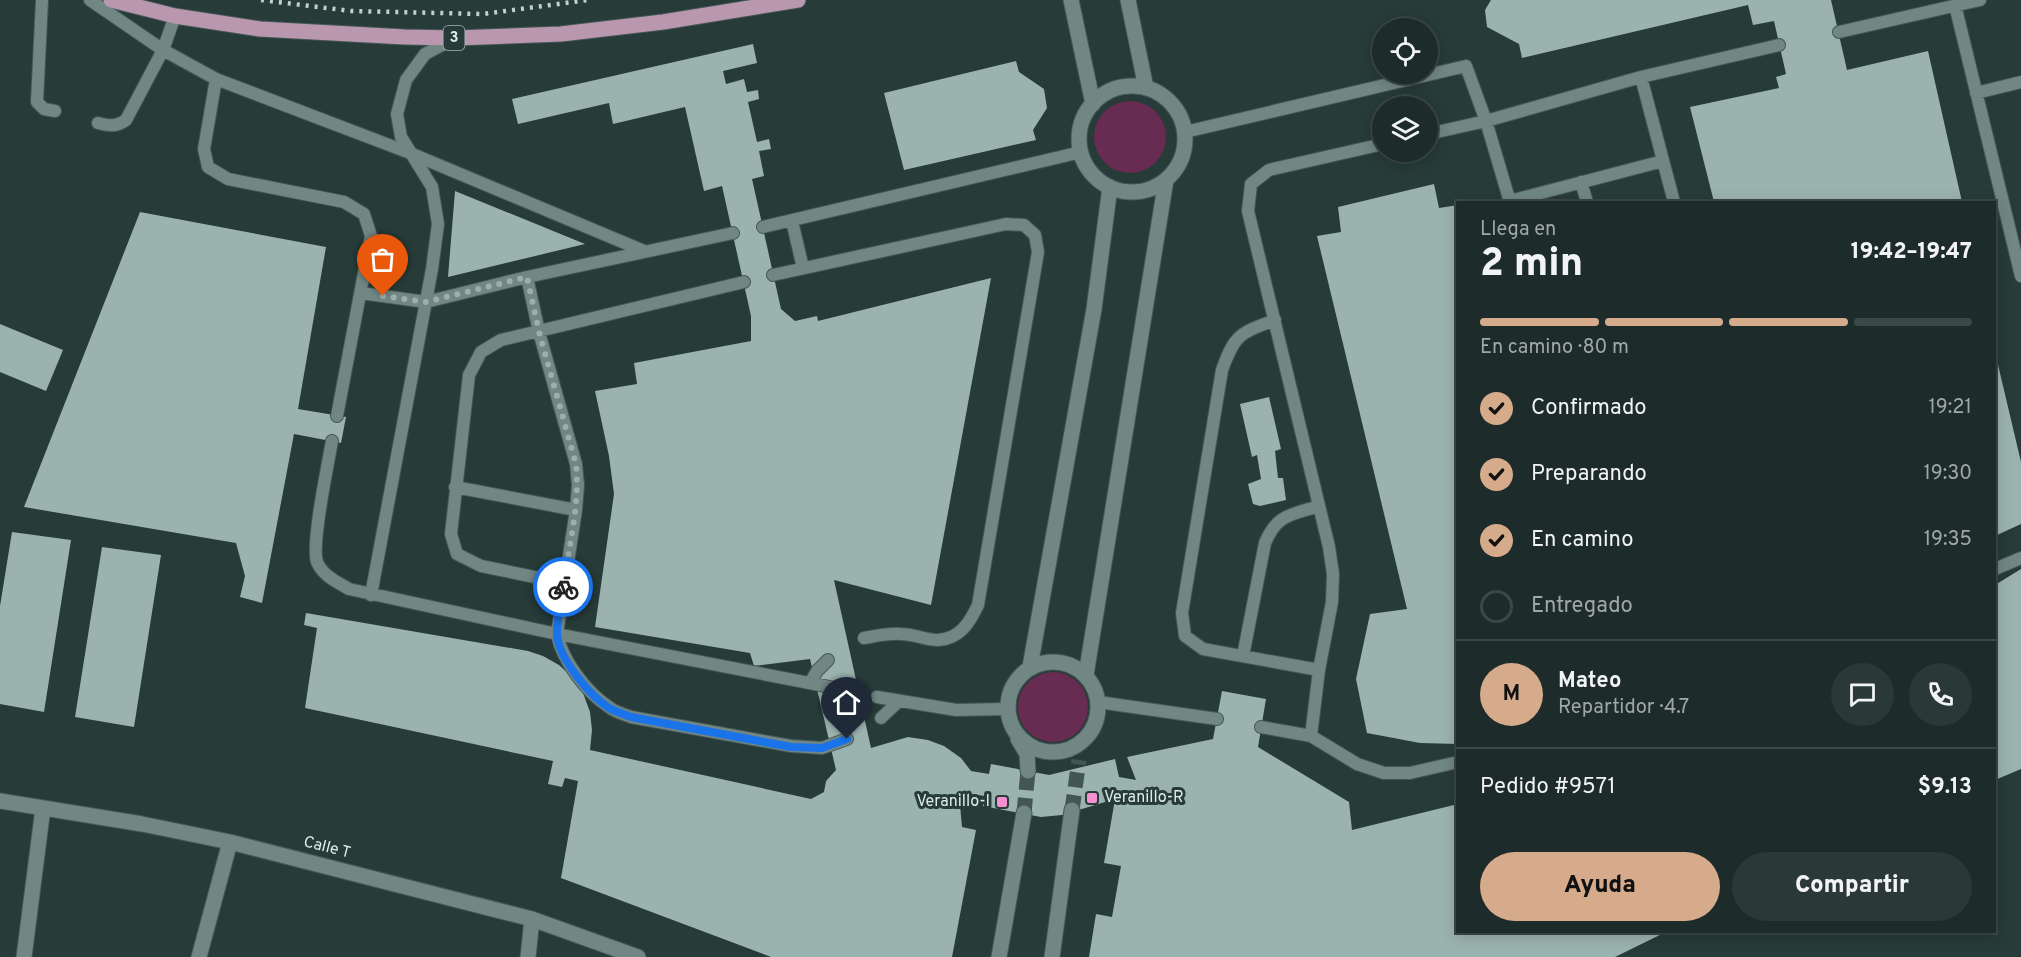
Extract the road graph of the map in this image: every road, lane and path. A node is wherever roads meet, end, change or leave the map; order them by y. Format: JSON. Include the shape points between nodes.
{"nodes":[{"id":1,"x":42,"y":0,"type":"edge"},
{"id":2,"x":90,"y":0,"type":"edge"},
{"id":3,"x":111,"y":0,"type":"edge"},
{"id":4,"x":798,"y":0,"type":"edge"},
{"id":5,"x":1071,"y":0,"type":"edge"},
{"id":6,"x":1128,"y":0,"type":"edge"},
{"id":7,"x":1980,"y":0,"type":"edge"},
{"id":8,"x":1955,"y":5,"type":"junction"},
{"id":9,"x":175,"y":16,"type":"junction"},
{"id":10,"x":1839,"y":32,"type":"dead end"},
{"id":11,"x":456,"y":38,"type":"junction"},
{"id":12,"x":1779,"y":45,"type":"dead end"},
{"id":13,"x":163,"y":50,"type":"junction"},
{"id":14,"x":1641,"y":77,"type":"junction"},
{"id":15,"x":216,"y":79,"type":"junction"},
{"id":16,"x":2021,"y":82,"type":"edge"},
{"id":17,"x":1146,"y":88,"type":"junction"},
{"id":18,"x":1976,"y":93,"type":"junction"},
{"id":19,"x":1094,"y":104,"type":"junction"},
{"id":20,"x":55,"y":111,"type":"dead end"},
{"id":21,"x":1486,"y":121,"type":"junction"},
{"id":22,"x":98,"y":123,"type":"dead end"},
{"id":23,"x":1185,"y":132,"type":"junction"},
{"id":24,"x":1438,"y":132,"type":"edge"},
{"id":25,"x":1372,"y":147,"type":"edge"},
{"id":26,"x":1081,"y":152,"type":"junction"},
{"id":27,"x":410,"y":153,"type":"junction"},
{"id":28,"x":1663,"y":160,"type":"junction"},
{"id":29,"x":1166,"y":180,"type":"junction"},
{"id":30,"x":1581,"y":182,"type":"junction"},
{"id":31,"x":1110,"y":187,"type":"junction"},
{"id":32,"x":1510,"y":201,"type":"edge"},
{"id":33,"x":1514,"y":201,"type":"edge"},
{"id":34,"x":1587,"y":201,"type":"edge"},
{"id":35,"x":1674,"y":201,"type":"edge"},
{"id":36,"x":792,"y":221,"type":"junction"},
{"id":37,"x":763,"y":227,"type":"dead end"},
{"id":38,"x":733,"y":233,"type":"dead end"},
{"id":39,"x":644,"y":251,"type":"junction"},
{"id":40,"x":803,"y":268,"type":"junction"},
{"id":41,"x":773,"y":275,"type":"dead end"},
{"id":42,"x":2021,"y":276,"type":"edge"},
{"id":43,"x":527,"y":277,"type":"junction"},
{"id":44,"x":744,"y":282,"type":"dead end"},
{"id":45,"x":361,"y":293,"type":"junction"},
{"id":46,"x":426,"y":302,"type":"junction"},
{"id":47,"x":1275,"y":320,"type":"junction"},
{"id":48,"x":539,"y":332,"type":"junction"},
{"id":49,"x":337,"y":416,"type":"dead end"},
{"id":50,"x":332,"y":441,"type":"dead end"},
{"id":51,"x":455,"y":487,"type":"junction"},
{"id":52,"x":1319,"y":506,"type":"junction"},
{"id":53,"x":576,"y":510,"type":"junction"},
{"id":54,"x":2021,"y":558,"type":"edge"},
{"id":55,"x":1996,"y":569,"type":"edge"},
{"id":56,"x":564,"y":583,"type":"junction"},
{"id":57,"x":371,"y":595,"type":"junction"},
{"id":58,"x":557,"y":634,"type":"junction"},
{"id":59,"x":864,"y":638,"type":"dead end"},
{"id":60,"x":1243,"y":656,"type":"junction"},
{"id":61,"x":828,"y":660,"type":"dead end"},
{"id":62,"x":1030,"y":667,"type":"junction"},
{"id":63,"x":1319,"y":670,"type":"junction"},
{"id":64,"x":1086,"y":675,"type":"junction"},
{"id":65,"x":810,"y":683,"type":"junction"},
{"id":66,"x":835,"y":688,"type":"dead end"},
{"id":67,"x":877,"y":697,"type":"dead end"},
{"id":68,"x":899,"y":701,"type":"junction"},
{"id":69,"x":1098,"y":702,"type":"junction"},
{"id":70,"x":1007,"y":710,"type":"junction"},
{"id":71,"x":881,"y":718,"type":"dead end"},
{"id":72,"x":1217,"y":719,"type":"dead end"},
{"id":73,"x":1261,"y":727,"type":"dead end"},
{"id":74,"x":1015,"y":734,"type":"junction"},
{"id":75,"x":1311,"y":736,"type":"junction"},
{"id":76,"x":847,"y":739,"type":"dead end"},
{"id":77,"x":1081,"y":743,"type":"junction"},
{"id":78,"x":1079,"y":760,"type":"tunnel mouth"},
{"id":79,"x":1456,"y":762,"type":"edge"},
{"id":80,"x":1028,"y":771,"type":"tunnel mouth"},
{"id":81,"x":0,"y":801,"type":"edge"},
{"id":82,"x":43,"y":808,"type":"junction"},
{"id":83,"x":1072,"y":810,"type":"tunnel mouth"},
{"id":84,"x":1024,"y":813,"type":"tunnel mouth"},
{"id":85,"x":230,"y":842,"type":"junction"},
{"id":86,"x":532,"y":919,"type":"junction"},
{"id":87,"x":24,"y":957,"type":"edge"},
{"id":88,"x":199,"y":957,"type":"edge"},
{"id":89,"x":528,"y":957,"type":"edge"},
{"id":90,"x":638,"y":957,"type":"edge"},
{"id":91,"x":999,"y":957,"type":"edge"},
{"id":92,"x":1052,"y":957,"type":"edge"}],
"edges":[{"from":1,"to":20,"type":"lane","via":[[37,102],[44,109]]},
{"from":2,"to":13,"type":"lane"},
{"from":3,"to":9,"type":"main road","number":"3"},
{"from":4,"to":11,"type":"main road","number":"3","via":[[561,34]]},
{"from":5,"to":19,"type":"street"},
{"from":6,"to":17,"type":"street"},
{"from":7,"to":8,"type":"lane"},
{"from":8,"to":10,"type":"lane"},
{"from":8,"to":18,"type":"lane"},
{"from":9,"to":11,"type":"main road","number":"3","via":[[260,29]]},
{"from":9,"to":13,"type":"lane"},
{"from":11,"to":27,"type":"lane","via":[[425,54],[406,80],[397,114],[401,137]]},
{"from":12,"to":14,"type":"lane"},
{"from":13,"to":15,"type":"lane"},
{"from":13,"to":22,"type":"lane","via":[[126,120],[111,126]]},
{"from":14,"to":21,"type":"lane"},
{"from":14,"to":28,"type":"lane"},
{"from":15,"to":27,"type":"lane"},
{"from":15,"to":45,"type":"lane","via":[[204,148],[208,167],[228,178],[344,202],[364,213],[371,236]]},
{"from":16,"to":18,"type":"lane"},
{"from":17,"to":19,"type":"street","via":[[1118,88]]},
{"from":17,"to":23,"type":"street","via":[[1173,104]]},
{"from":18,"to":42,"type":"lane"},
{"from":19,"to":26,"type":"street","via":[[1084,118]]},
{"from":21,"to":23,"type":"lane","via":[[1466,66]]},
{"from":21,"to":24,"type":"lane"},
{"from":21,"to":32,"type":"lane"},
{"from":23,"to":29,"type":"street","via":[[1178,166]]},
{"from":25,"to":47,"type":"lane","via":[[1269,170],[1251,184],[1248,211]]},
{"from":26,"to":31,"type":"street","via":[[1092,172]]},
{"from":26,"to":36,"type":"lane"},
{"from":27,"to":39,"type":"lane"},
{"from":27,"to":46,"type":"lane","via":[[432,187],[438,224]]},
{"from":28,"to":30,"type":"lane"},
{"from":28,"to":35,"type":"lane"},
{"from":29,"to":31,"type":"street","via":[[1139,192]]},
{"from":29,"to":64,"type":"street"},
{"from":30,"to":33,"type":"lane"},
{"from":30,"to":34,"type":"lane"},
{"from":31,"to":62,"type":"street","via":[[1094,309]]},
{"from":36,"to":37,"type":"lane"},
{"from":36,"to":40,"type":"lane"},
{"from":38,"to":39,"type":"lane"},
{"from":39,"to":43,"type":"lane"},
{"from":40,"to":41,"type":"lane"},
{"from":40,"to":59,"type":"lane","via":[[1006,224],[1024,225],[1035,235],[1038,252],[978,605],[970,623],[954,636],[939,640],[902,634]]},
{"from":43,"to":46,"type":"lane"},
{"from":43,"to":48,"type":"lane"},
{"from":44,"to":48,"type":"lane"},
{"from":45,"to":46,"type":"lane"},
{"from":45,"to":49,"type":"lane"},
{"from":46,"to":57,"type":"lane"},
{"from":47,"to":52,"type":"lane"},
{"from":47,"to":60,"type":"lane","via":[[1246,331],[1230,347],[1222,370],[1182,613],[1185,636],[1203,649]]},
{"from":48,"to":51,"type":"lane","via":[[501,340],[481,352],[469,375]]},
{"from":48,"to":53,"type":"lane","via":[[576,464]]},
{"from":50,"to":57,"type":"lane","via":[[316,542],[317,561],[328,577]]},
{"from":51,"to":53,"type":"lane"},
{"from":51,"to":56,"type":"lane","via":[[451,534],[457,554],[481,566]]},
{"from":52,"to":60,"type":"lane","via":[[1285,517],[1272,527],[1265,543]]},
{"from":52,"to":63,"type":"lane","via":[[1334,573]]},
{"from":53,"to":56,"type":"lane"},
{"from":54,"to":55,"type":"lane"},
{"from":56,"to":58,"type":"lane"},
{"from":57,"to":58,"type":"lane"},
{"from":58,"to":65,"type":"lane"},
{"from":58,"to":76,"type":"lane","via":[[571,668],[597,699],[631,717],[791,747],[822,748]]},
{"from":60,"to":63,"type":"lane"},
{"from":61,"to":65,"type":"lane"},
{"from":62,"to":64,"type":"street","via":[[1059,662]]},
{"from":62,"to":70,"type":"street","via":[[1017,678],[1009,693]]},
{"from":63,"to":75,"type":"lane"},
{"from":64,"to":69,"type":"street"},
{"from":65,"to":66,"type":"lane"},
{"from":67,"to":68,"type":"lane"},
{"from":68,"to":70,"type":"lane","via":[[956,710]]},
{"from":68,"to":71,"type":"lane"},
{"from":69,"to":72,"type":"lane"},
{"from":69,"to":77,"type":"street","via":[[1097,717]]},
{"from":70,"to":74,"type":"street"},
{"from":73,"to":75,"type":"lane"},
{"from":74,"to":77,"type":"street","via":[[1039,751],[1054,753]]},
{"from":74,"to":80,"type":"street","via":[[1027,753]]},
{"from":75,"to":79,"type":"lane","via":[[1357,764],[1384,773],[1410,773]]},
{"from":77,"to":78,"type":"street"},
{"from":81,"to":82,"type":"street","name":"Calle T"},
{"from":82,"to":85,"type":"street","name":"Calle T"},
{"from":82,"to":87,"type":"street"},
{"from":83,"to":92,"type":"street"},
{"from":84,"to":91,"type":"street"},
{"from":85,"to":86,"type":"street","name":"Calle T"},
{"from":85,"to":88,"type":"street"},
{"from":86,"to":89,"type":"street"},
{"from":86,"to":90,"type":"street","name":"Calle T"}]}
